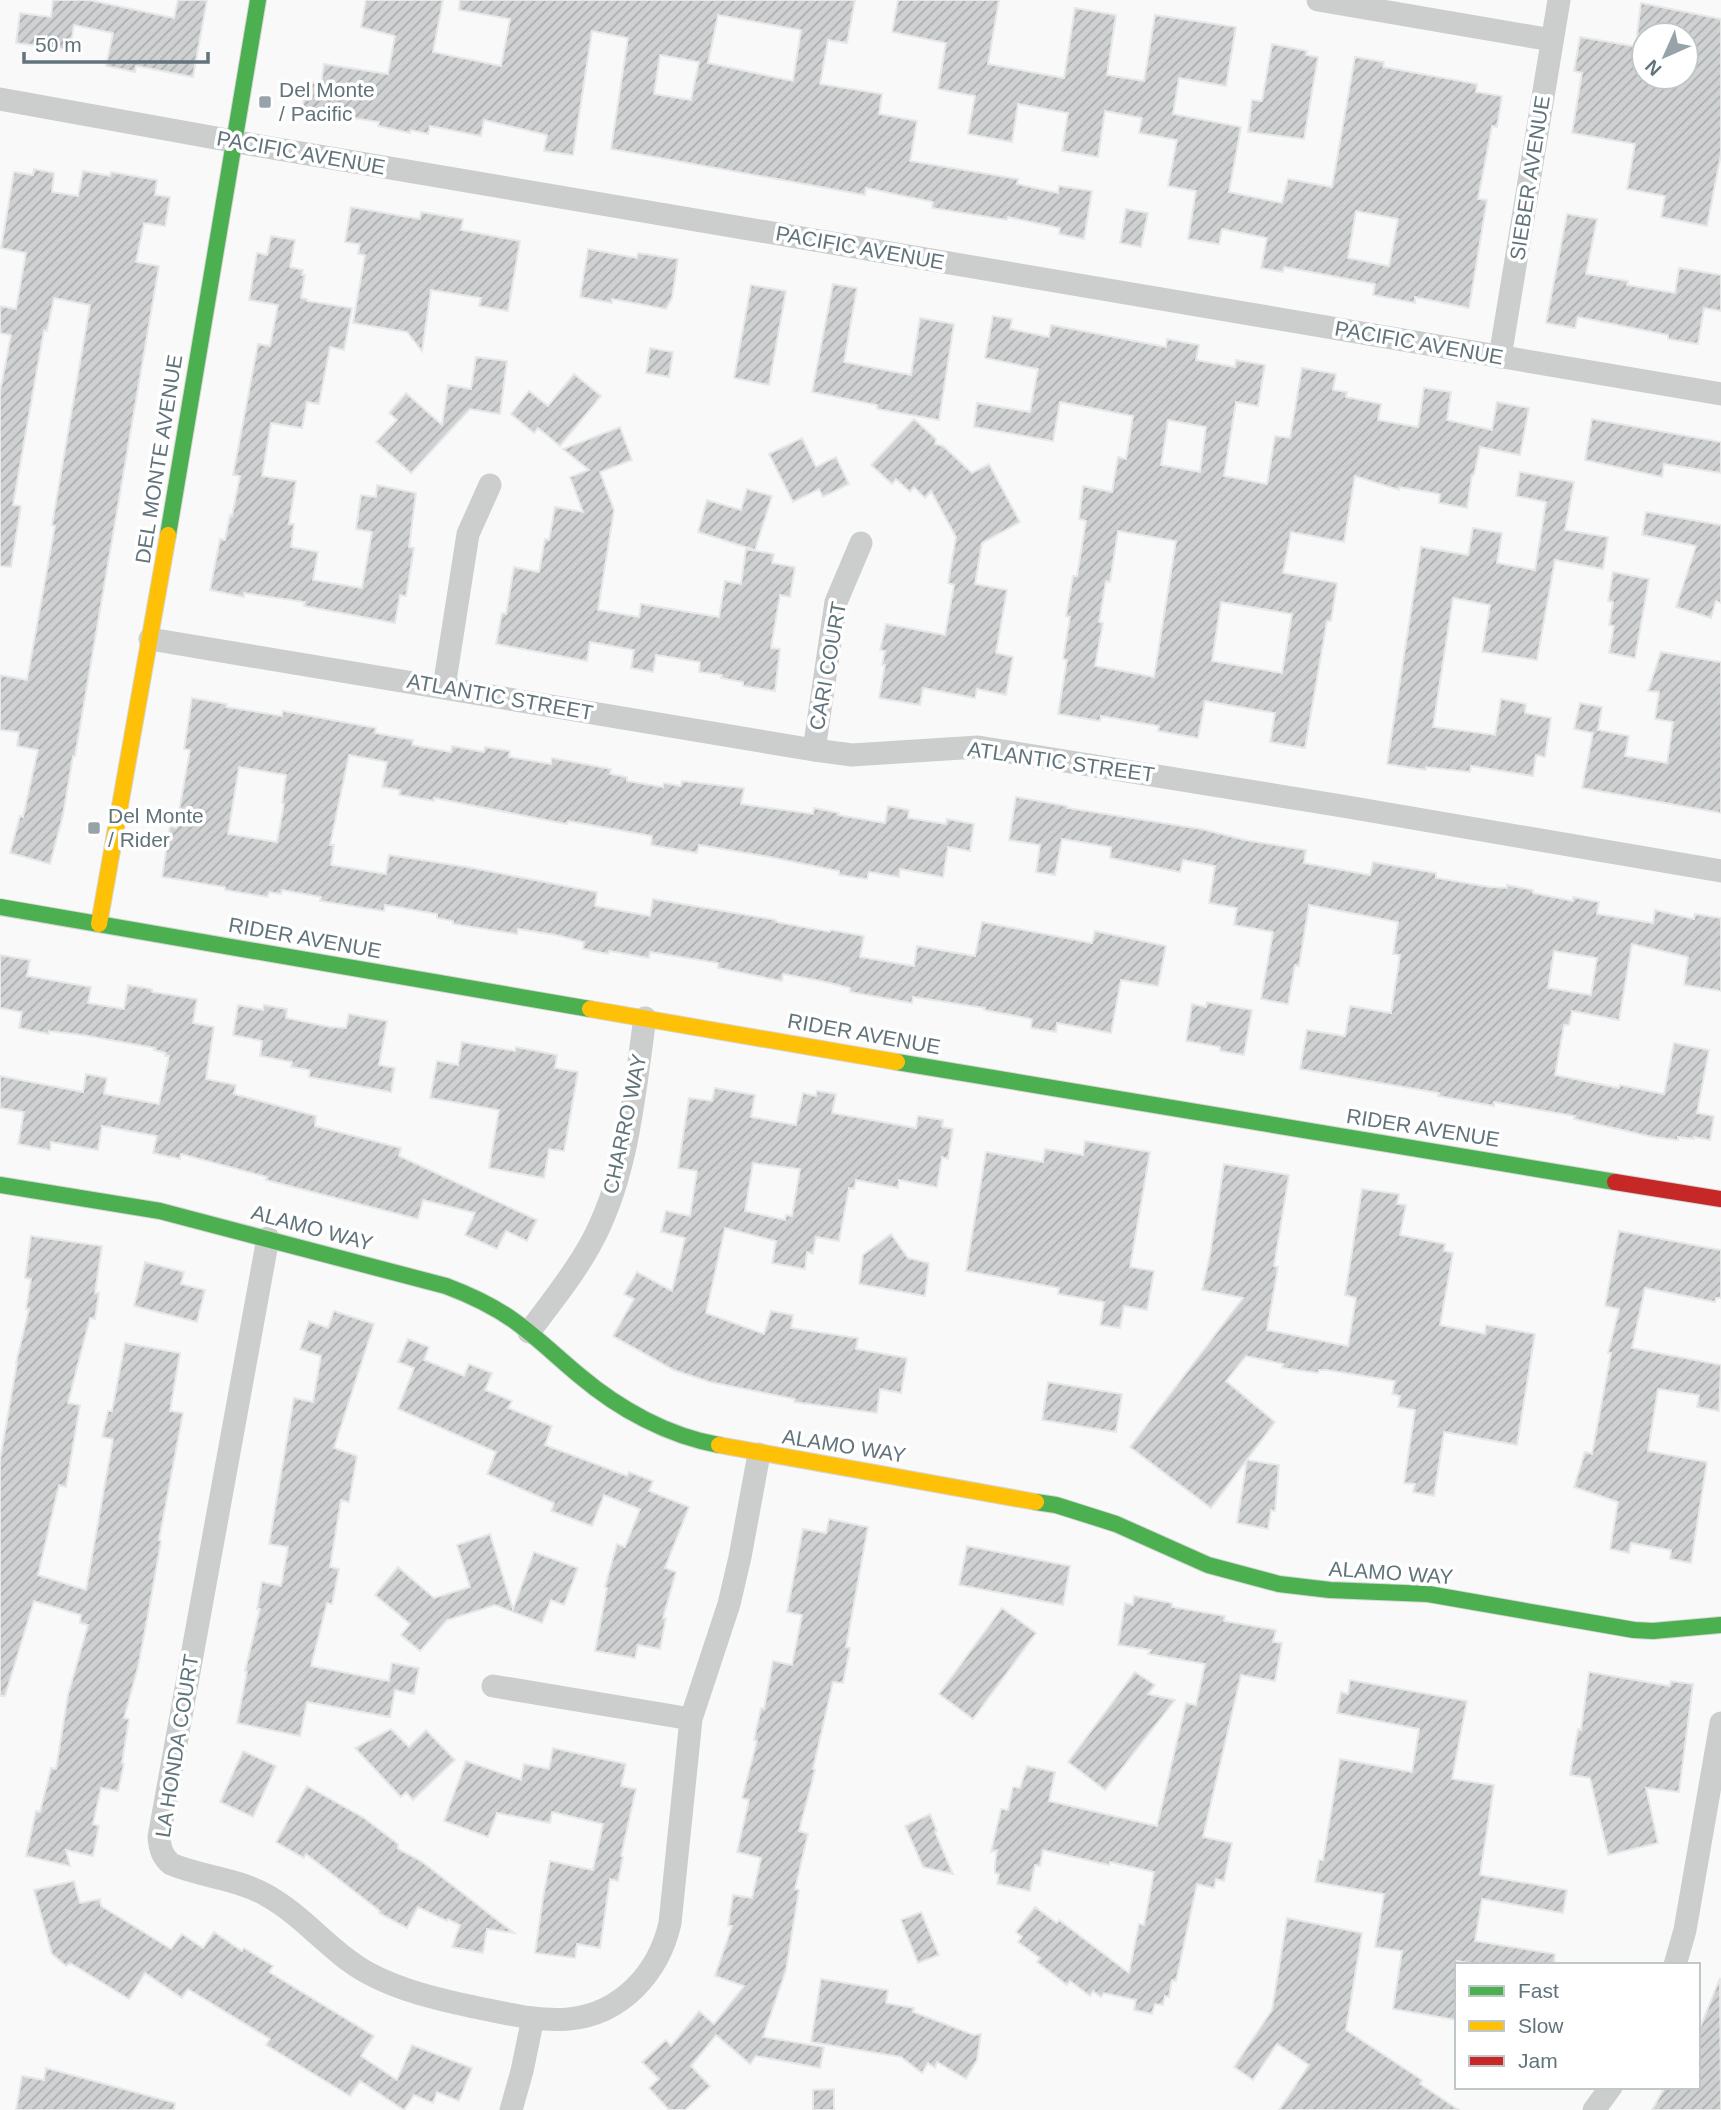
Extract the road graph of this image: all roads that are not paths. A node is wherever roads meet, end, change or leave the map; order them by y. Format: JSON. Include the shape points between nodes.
{"nodes":[{"id":1,"x":258,"y":0,"type":"edge"},
{"id":2,"x":1318,"y":0,"type":"edge"},
{"id":3,"x":1559,"y":0,"type":"edge"},
{"id":4,"x":1552,"y":40,"type":"junction"},
{"id":5,"x":0,"y":99,"type":"edge"},
{"id":6,"x":233,"y":142,"type":"junction"},
{"id":7,"x":1500,"y":357,"type":"junction"},
{"id":8,"x":1721,"y":394,"type":"edge"},
{"id":9,"x":490,"y":485,"type":"dead end"},
{"id":10,"x":861,"y":543,"type":"dead end"},
{"id":11,"x":150,"y":639,"type":"junction"},
{"id":12,"x":444,"y":687,"type":"junction"},
{"id":13,"x":814,"y":750,"type":"junction"},
{"id":14,"x":1721,"y":871,"type":"edge"},
{"id":15,"x":0,"y":907,"type":"edge"},
{"id":16,"x":99,"y":924,"type":"junction"},
{"id":17,"x":645,"y":1018,"type":"junction"},
{"id":18,"x":0,"y":1185,"type":"edge"},
{"id":19,"x":1721,"y":1199,"type":"edge"},
{"id":20,"x":268,"y":1238,"type":"junction"},
{"id":21,"x":529,"y":1332,"type":"junction"},
{"id":22,"x":759,"y":1454,"type":"junction"},
{"id":23,"x":1721,"y":1625,"type":"edge"},
{"id":24,"x":493,"y":1686,"type":"dead end"},
{"id":25,"x":691,"y":1719,"type":"junction"},
{"id":26,"x":1721,"y":1723,"type":"edge"},
{"id":27,"x":1676,"y":1963,"type":"edge"},
{"id":28,"x":533,"y":2018,"type":"junction"},
{"id":29,"x":1610,"y":2089,"type":"edge"},
{"id":30,"x":511,"y":2110,"type":"edge"},
{"id":31,"x":1594,"y":2110,"type":"edge"}],
"edges":[{"from":1,"to":6,"type":"street","name":"DEL MONTE AVENUE"},
{"from":2,"to":4,"type":"street"},
{"from":3,"to":4,"type":"street","name":"SIEBER AVENUE"},
{"from":4,"to":7,"type":"street","name":"SIEBER AVENUE"},
{"from":5,"to":6,"type":"street","name":"PACIFIC AVENUE"},
{"from":6,"to":7,"type":"street","name":"PACIFIC AVENUE"},
{"from":6,"to":11,"type":"street","name":"DEL MONTE AVENUE"},
{"from":7,"to":8,"type":"street","name":"PACIFIC AVENUE"},
{"from":9,"to":12,"type":"street","via":[[468,534]]},
{"from":10,"to":13,"type":"street","name":"CARI COURT","via":[[836,602]]},
{"from":11,"to":12,"type":"street","name":"ATLANTIC STREET"},
{"from":11,"to":16,"type":"street","name":"DEL MONTE AVENUE"},
{"from":12,"to":13,"type":"street","name":"ATLANTIC STREET"},
{"from":13,"to":14,"type":"street","name":"ATLANTIC STREET","via":[[852,755],[978,747]]},
{"from":15,"to":16,"type":"street","name":"RIDER AVENUE"},
{"from":16,"to":17,"type":"street","name":"RIDER AVENUE"},
{"from":17,"to":19,"type":"street","name":"RIDER AVENUE"},
{"from":17,"to":21,"type":"street","name":"CHARRO WAY","via":[[613,1194],[590,1246]]},
{"from":18,"to":20,"type":"street","name":"ALAMO WAY","via":[[160,1211]]},
{"from":20,"to":21,"type":"street","name":"ALAMO WAY","via":[[446,1286],[486,1303]]},
{"from":20,"to":28,"type":"street","name":"LA HONDA COURT","via":[[160,1848],[171,1864],[226,1878],[267,1896],[350,1962],[390,1983],[439,1999]]},
{"from":21,"to":22,"type":"street","name":"ALAMO WAY","via":[[590,1384],[637,1416],[686,1437]]},
{"from":22,"to":23,"type":"street","name":"ALAMO WAY","via":[[1056,1505],[1116,1524],[1208,1565],[1279,1584],[1428,1594],[1634,1630]]},
{"from":22,"to":25,"type":"street","name":"LA HONDA COURT","via":[[729,1604]]},
{"from":24,"to":25,"type":"street"},
{"from":25,"to":28,"type":"street","name":"LA HONDA COURT","via":[[670,1923],[657,1960],[636,1987],[606,2008],[569,2019]]},
{"from":26,"to":27,"type":"street"},
{"from":28,"to":30,"type":"street"},
{"from":29,"to":31,"type":"street"}]}
